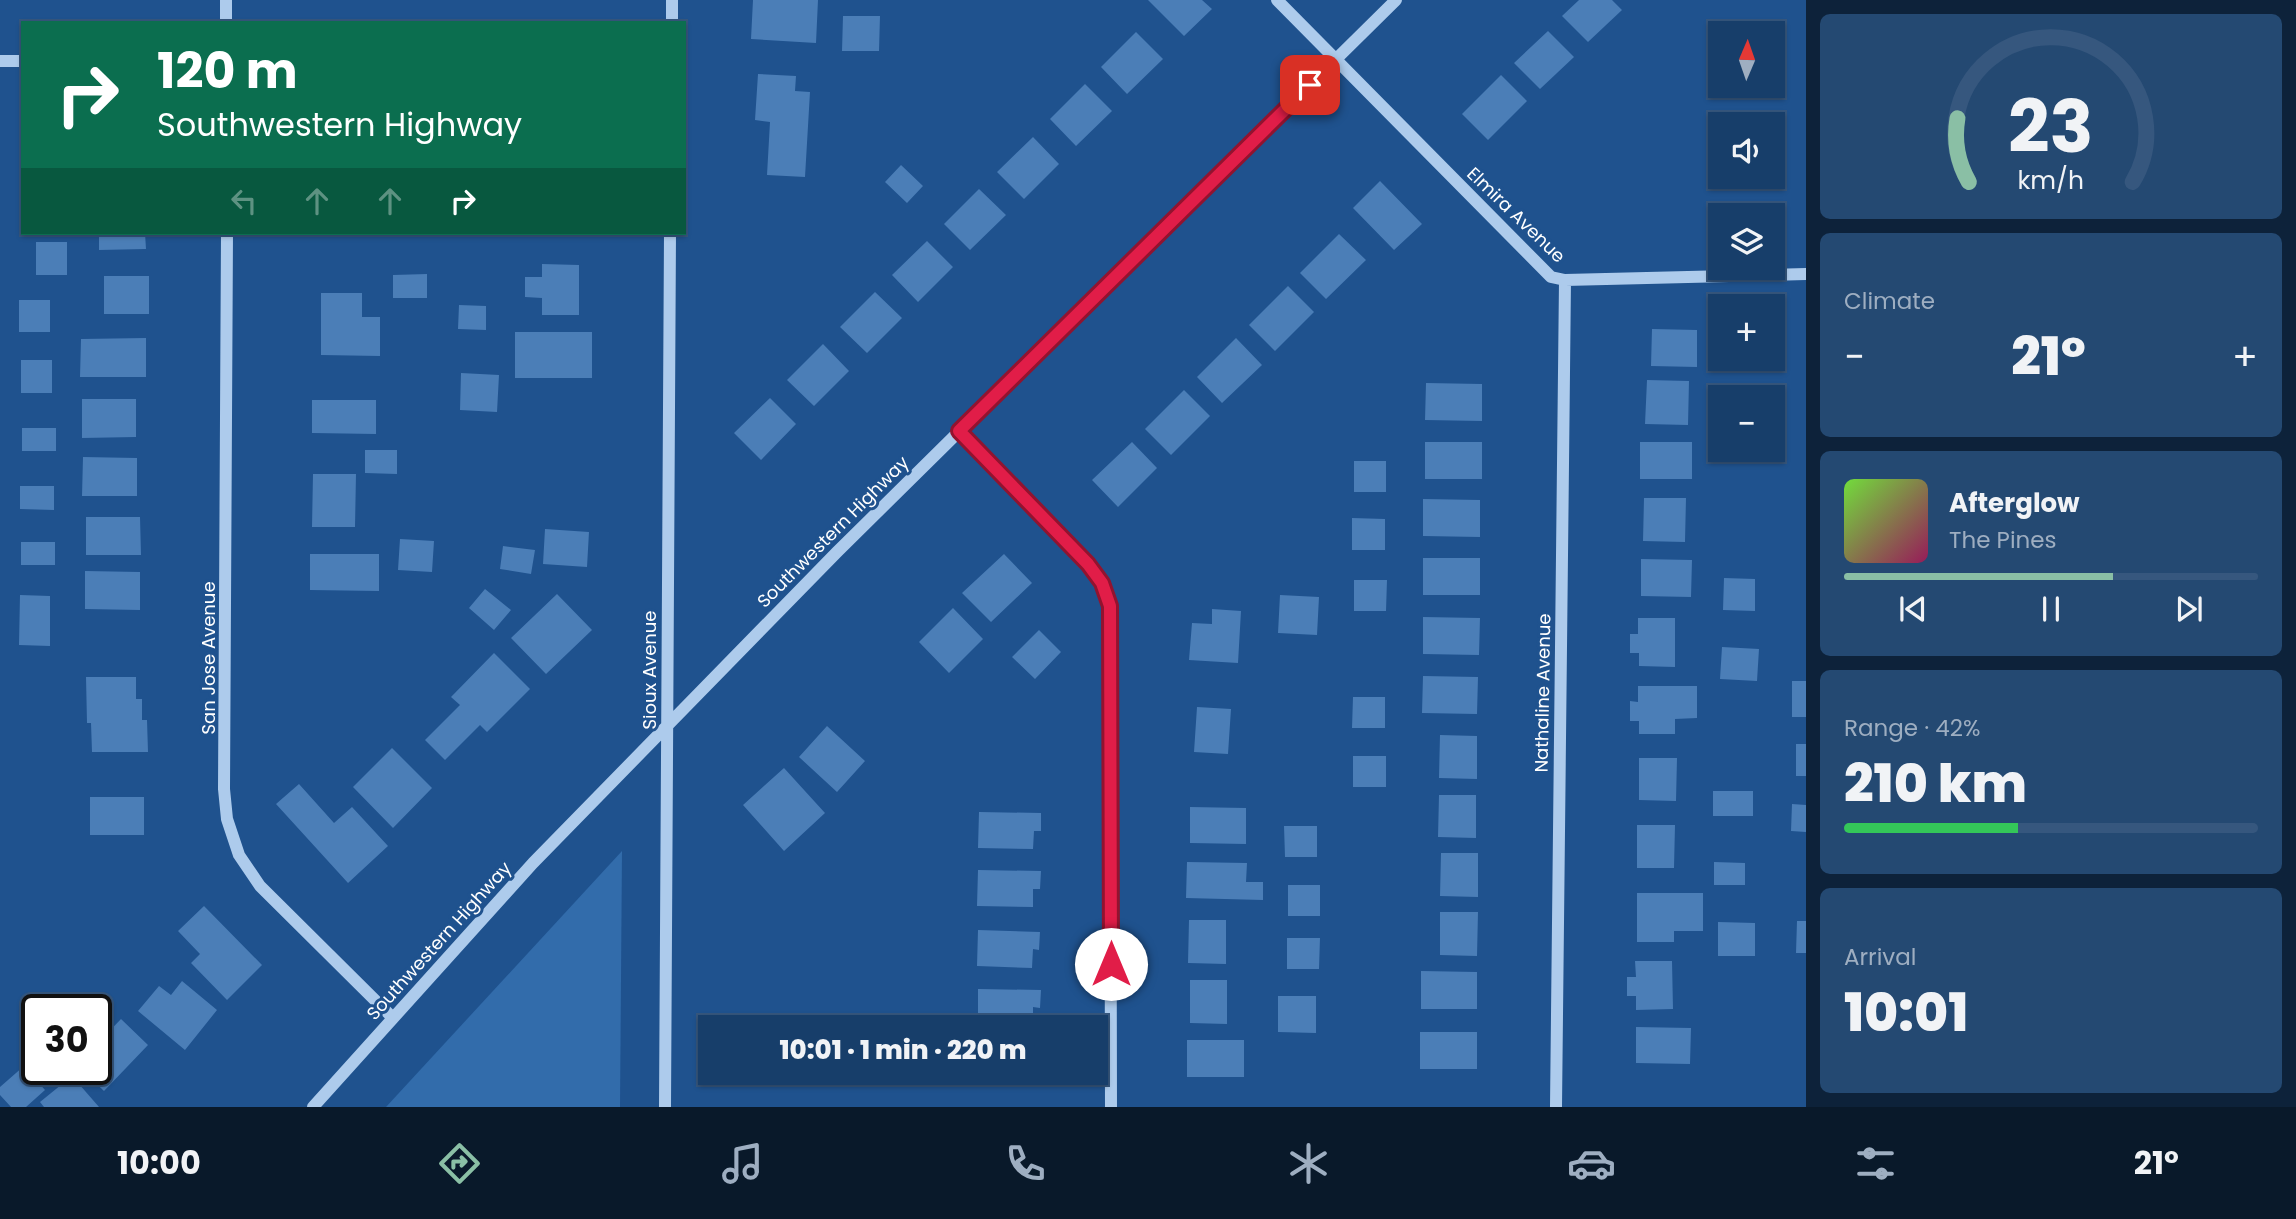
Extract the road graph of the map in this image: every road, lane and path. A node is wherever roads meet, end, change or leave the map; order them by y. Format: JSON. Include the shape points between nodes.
{"nodes":[{"id":1,"x":226,"y":0,"type":"edge"},
{"id":2,"x":672,"y":0,"type":"edge"},
{"id":3,"x":1277,"y":0,"type":"edge"},
{"id":4,"x":1396,"y":0,"type":"edge"},
{"id":5,"x":226,"y":21,"type":"edge"},
{"id":6,"x":672,"y":21,"type":"edge"},
{"id":7,"x":1335,"y":60,"type":"junction"},
{"id":8,"x":0,"y":61,"type":"edge"},
{"id":9,"x":21,"y":61,"type":"edge"},
{"id":10,"x":227,"y":235,"type":"edge"},
{"id":11,"x":670,"y":235,"type":"edge"},
{"id":12,"x":1806,"y":274,"type":"edge"},
{"id":13,"x":1565,"y":280,"type":"junction"},
{"id":14,"x":959,"y":431,"type":"junction"},
{"id":15,"x":667,"y":727,"type":"junction"},
{"id":16,"x":393,"y":1018,"type":"junction"},
{"id":17,"x":313,"y":1107,"type":"edge"},
{"id":18,"x":665,"y":1107,"type":"edge"},
{"id":19,"x":1111,"y":1107,"type":"edge"},
{"id":20,"x":1556,"y":1107,"type":"edge"}],
"edges":[{"from":1,"to":5,"type":"street"},
{"from":2,"to":6,"type":"street"},
{"from":3,"to":7,"type":"street","name":"Elmira Avenue"},
{"from":4,"to":7,"type":"street","name":"Southwestern Highway"},
{"from":7,"to":13,"type":"street","name":"Elmira Avenue","via":[[1552,277]]},
{"from":7,"to":14,"type":"street","name":"Southwestern Highway"},
{"from":8,"to":9,"type":"street"},
{"from":10,"to":16,"type":"street","name":"San Jose Avenue","via":[[227,819],[239,855],[260,886]]},
{"from":11,"to":15,"type":"street","name":"Sioux Avenue"},
{"from":12,"to":13,"type":"street","name":"Elmira Avenue"},
{"from":13,"to":20,"type":"street","name":"Nathaline Avenue"},
{"from":14,"to":15,"type":"street","name":"Southwestern Highway"},
{"from":14,"to":19,"type":"street","via":[[1088,564],[1102,583],[1110,606]]},
{"from":15,"to":16,"type":"street","name":"Southwestern Highway","via":[[533,863]]},
{"from":15,"to":18,"type":"street","name":"Sioux Avenue"},
{"from":16,"to":17,"type":"street","name":"Southwestern Highway"}]}
